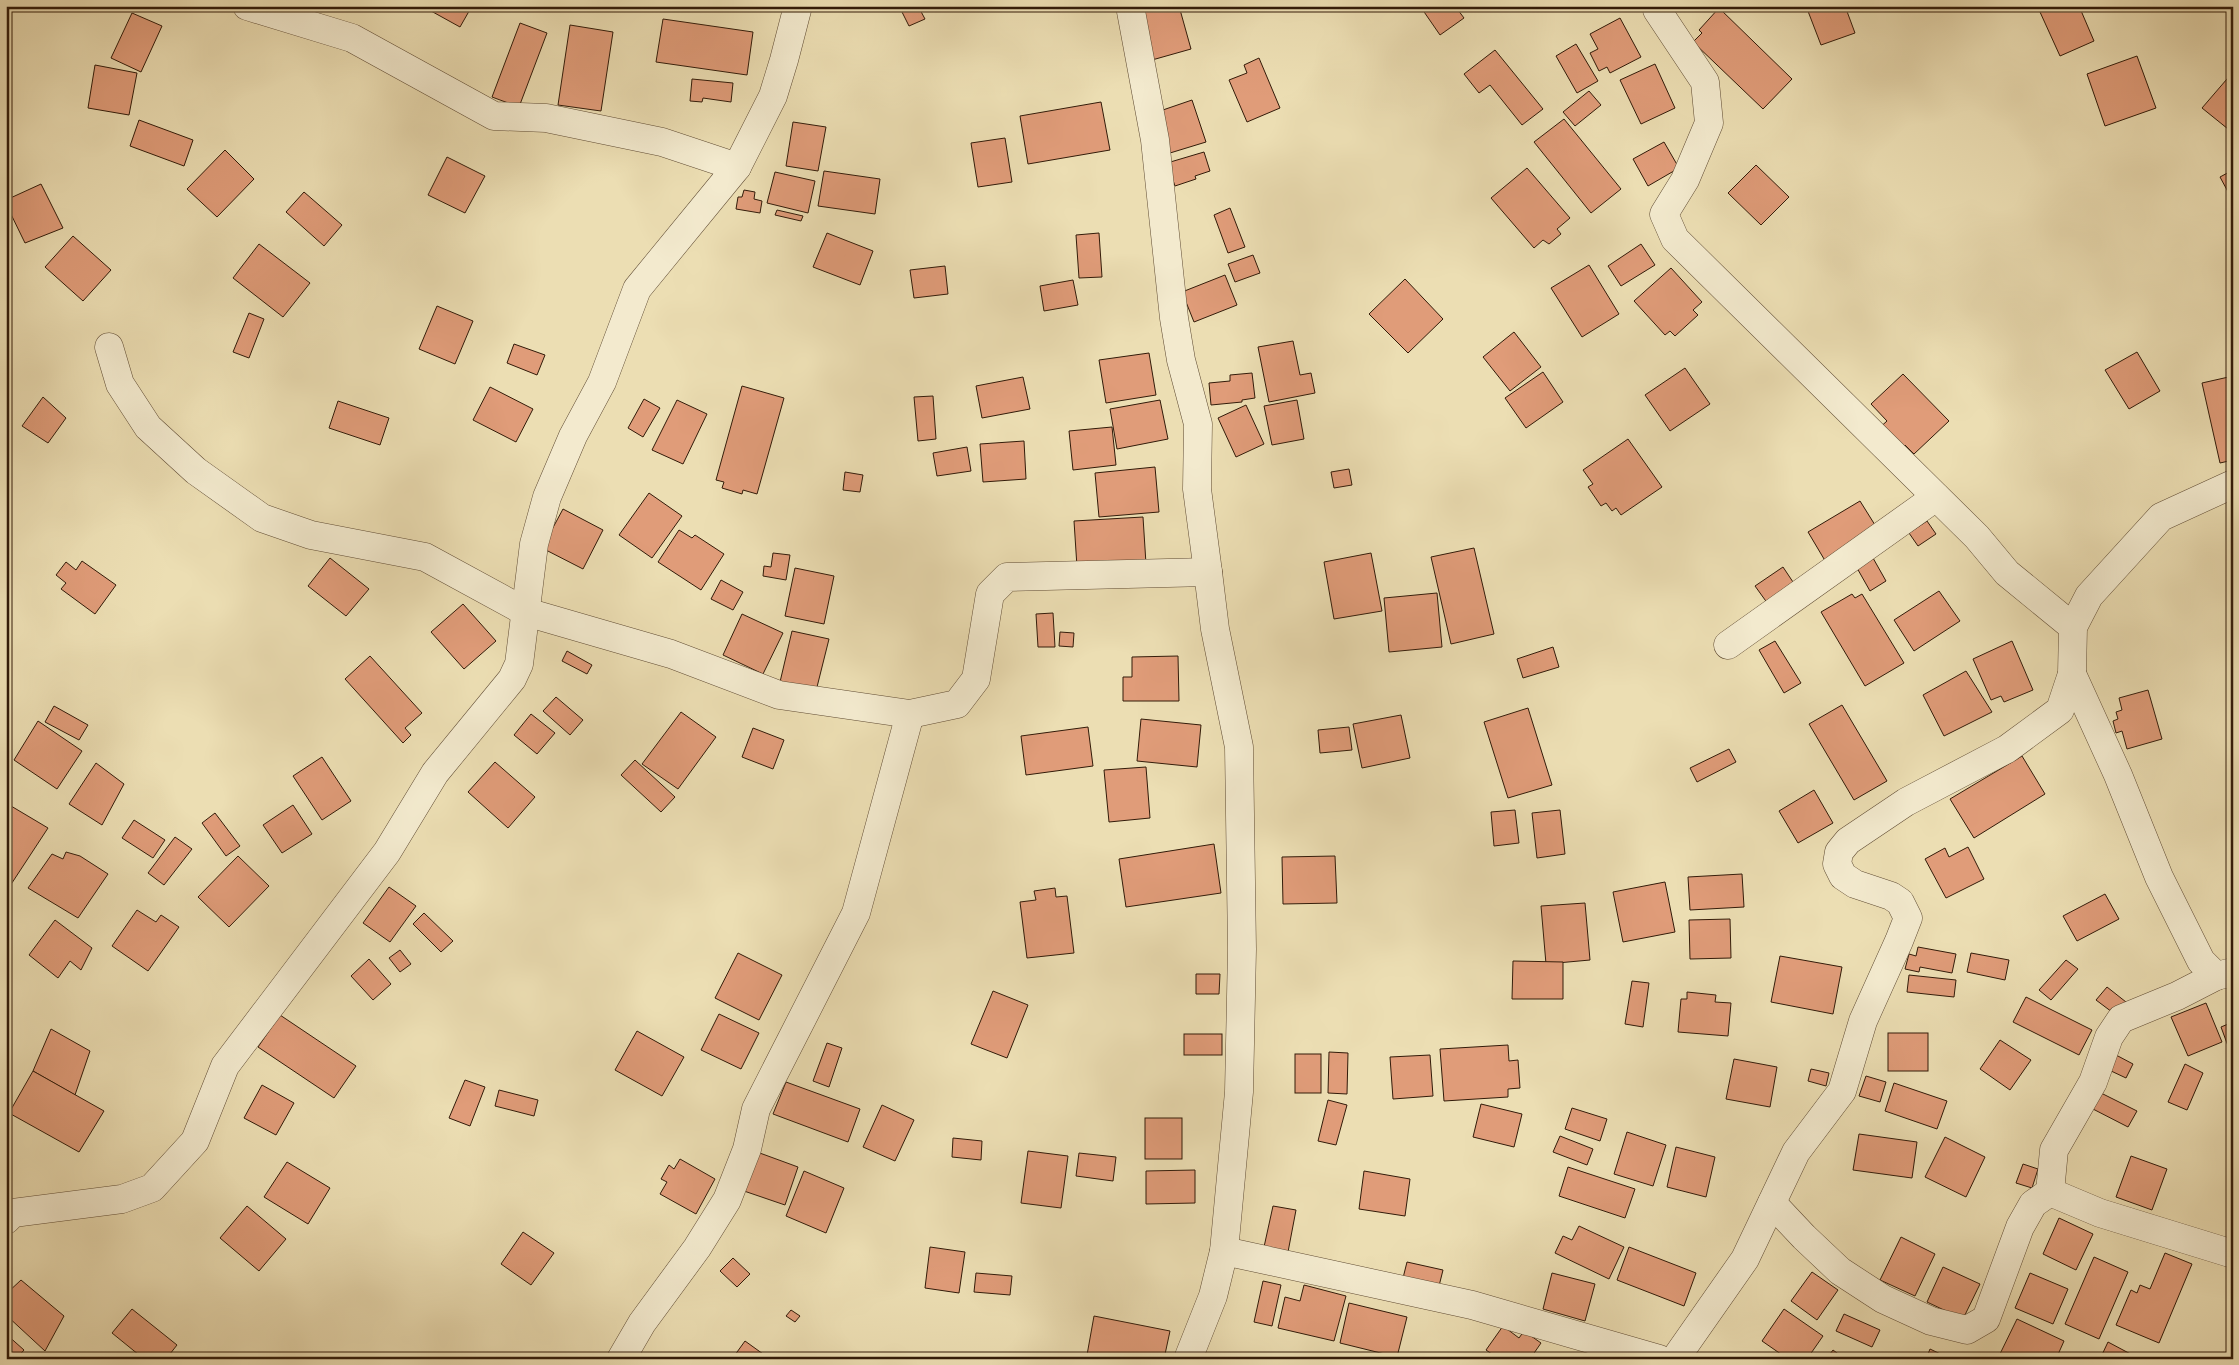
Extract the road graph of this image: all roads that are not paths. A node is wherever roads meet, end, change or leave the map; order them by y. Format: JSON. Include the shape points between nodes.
{"nodes":[{"id":1,"x":247,"y":6,"type":"edge"},
{"id":2,"x":798,"y":6,"type":"edge"},
{"id":3,"x":1130,"y":6,"type":"edge"},
{"id":4,"x":1658,"y":6,"type":"edge"},
{"id":5,"x":737,"y":167,"type":"junction"},
{"id":6,"x":109,"y":347,"type":"dead end"},
{"id":7,"x":2233,"y":484,"type":"edge"},
{"id":8,"x":1936,"y":496,"type":"junction"},
{"id":9,"x":1208,"y":572,"type":"junction"},
{"id":10,"x":526,"y":612,"type":"junction"},
{"id":11,"x":2073,"y":627,"type":"junction"},
{"id":12,"x":1728,"y":645,"type":"dead end"},
{"id":13,"x":2072,"y":674,"type":"junction"},
{"id":14,"x":910,"y":714,"type":"junction"},
{"id":15,"x":2224,"y":974,"type":"edge"},
{"id":16,"x":2050,"y":1192,"type":"junction"},
{"id":17,"x":1772,"y":1203,"type":"junction"},
{"id":18,"x":6,"y":1220,"type":"edge"},
{"id":19,"x":1224,"y":1251,"type":"junction"},
{"id":20,"x":2233,"y":1254,"type":"edge"},
{"id":21,"x":621,"y":1359,"type":"edge"},
{"id":22,"x":1188,"y":1359,"type":"edge"},
{"id":23,"x":1659,"y":1359,"type":"edge"},
{"id":24,"x":1675,"y":1359,"type":"edge"}],
"edges":[{"from":1,"to":5,"type":"street","via":[[352,38],[494,116],[546,118],[662,142]]},
{"from":2,"to":5,"type":"street","via":[[773,96]]},
{"from":3,"to":9,"type":"street","via":[[1155,140],[1174,318],[1198,424],[1197,489]]},
{"from":4,"to":8,"type":"street","via":[[1657,10],[1705,82],[1709,122],[1685,180],[1664,214],[1674,239]]},
{"from":5,"to":10,"type":"street","via":[[637,289],[602,382],[573,436],[547,496],[534,544]]},
{"from":6,"to":10,"type":"street","via":[[120,384],[148,426],[196,471],[262,518],[311,534],[425,557]]},
{"from":7,"to":11,"type":"street","via":[[2161,517],[2089,596]]},
{"from":8,"to":11,"type":"street","via":[[2007,573]]},
{"from":8,"to":12,"type":"street"},
{"from":9,"to":14,"type":"street","via":[[1008,577],[990,594],[976,679],[957,704]]},
{"from":9,"to":19,"type":"street","via":[[1215,630],[1239,756],[1242,949],[1239,1092]]},
{"from":10,"to":14,"type":"street","via":[[671,654],[779,694]]},
{"from":10,"to":18,"type":"street","via":[[518,664],[512,679],[435,773],[387,852],[225,1066],[195,1140],[152,1188],[122,1199],[13,1213]]},
{"from":11,"to":13,"type":"street"},
{"from":13,"to":15,"type":"street","via":[[2159,877],[2201,961]]},
{"from":13,"to":17,"type":"street","via":[[2060,710],[2007,749],[1906,802],[1848,841],[1839,852],[1837,864],[1843,876],[1855,884],[1891,896],[1900,902],[1908,918],[1863,1021],[1842,1091],[1796,1152]]},
{"from":14,"to":21,"type":"street","via":[[856,913],[756,1109],[747,1149],[727,1200]]},
{"from":15,"to":16,"type":"street","via":[[2121,1019],[2109,1037],[2093,1082],[2054,1150]]},
{"from":16,"to":17,"type":"street","via":[[2033,1204],[2020,1227],[1986,1318],[1967,1330],[1931,1321],[1883,1299],[1840,1271]]},
{"from":16,"to":20,"type":"street","via":[[2100,1212]]},
{"from":17,"to":24,"type":"street","via":[[1745,1259]]},
{"from":19,"to":22,"type":"street","via":[[1212,1296]]},
{"from":19,"to":23,"type":"street","via":[[1472,1305]]}]}
